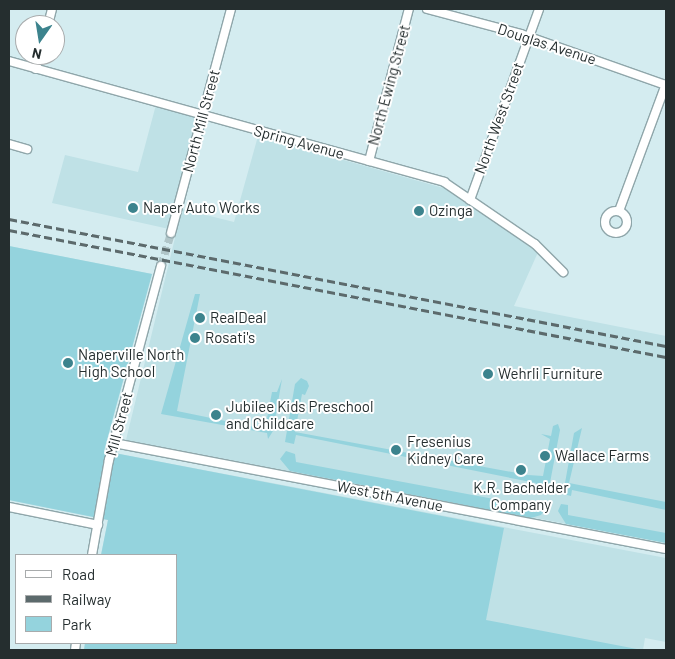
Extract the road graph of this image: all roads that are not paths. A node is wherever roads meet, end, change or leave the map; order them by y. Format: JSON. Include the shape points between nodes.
{"nodes":[{"id":1,"x":231,"y":9,"type":"edge"},
{"id":2,"x":409,"y":9,"type":"edge"},
{"id":3,"x":427,"y":9,"type":"edge"},
{"id":4,"x":539,"y":9,"type":"edge"},
{"id":5,"x":529,"y":36,"type":"junction"},
{"id":6,"x":9,"y":61,"type":"edge"},
{"id":7,"x":37,"y":65,"type":"edge"},
{"id":8,"x":36,"y":69,"type":"junction"},
{"id":9,"x":666,"y":85,"type":"edge"},
{"id":10,"x":203,"y":115,"type":"junction"},
{"id":11,"x":9,"y":144,"type":"edge"},
{"id":12,"x":27,"y":149,"type":"dead end"},
{"id":13,"x":369,"y":161,"type":"junction"},
{"id":14,"x":470,"y":200,"type":"junction"},
{"id":15,"x":619,"y":211,"type":"dead end"},
{"id":16,"x":171,"y":233,"type":"tunnel mouth"},
{"id":17,"x":161,"y":266,"type":"tunnel mouth"},
{"id":18,"x":563,"y":272,"type":"dead end"},
{"id":19,"x":114,"y":443,"type":"junction"},
{"id":20,"x":9,"y":507,"type":"edge"},
{"id":21,"x":98,"y":525,"type":"junction"},
{"id":22,"x":666,"y":549,"type":"edge"},
{"id":23,"x":92,"y":554,"type":"edge"}],
"edges":[{"from":1,"to":10,"type":"street","name":"North Mill Street"},
{"from":2,"to":13,"type":"street","name":"North Ewing Street"},
{"from":3,"to":5,"type":"street","name":"Douglas Avenue"},
{"from":4,"to":5,"type":"street","name":"North West Street"},
{"from":5,"to":9,"type":"street","name":"Douglas Avenue"},
{"from":5,"to":14,"type":"street","name":"North West Street"},
{"from":6,"to":8,"type":"street","name":"Spring Avenue"},
{"from":7,"to":8,"type":"street"},
{"from":8,"to":10,"type":"street","name":"Spring Avenue"},
{"from":9,"to":15,"type":"street"},
{"from":10,"to":13,"type":"street","name":"Spring Avenue"},
{"from":10,"to":16,"type":"street","name":"North Mill Street"},
{"from":11,"to":12,"type":"street"},
{"from":13,"to":14,"type":"street","name":"Spring Avenue","via":[[444,182]]},
{"from":14,"to":18,"type":"street","name":"Spring Avenue","via":[[535,244]]},
{"from":17,"to":19,"type":"street","name":"Mill Street"},
{"from":19,"to":21,"type":"street","name":"Mill Street"},
{"from":19,"to":22,"type":"street","name":"West 5th Avenue"},
{"from":20,"to":21,"type":"street"},
{"from":21,"to":23,"type":"street","name":"Mill Street"}]}
